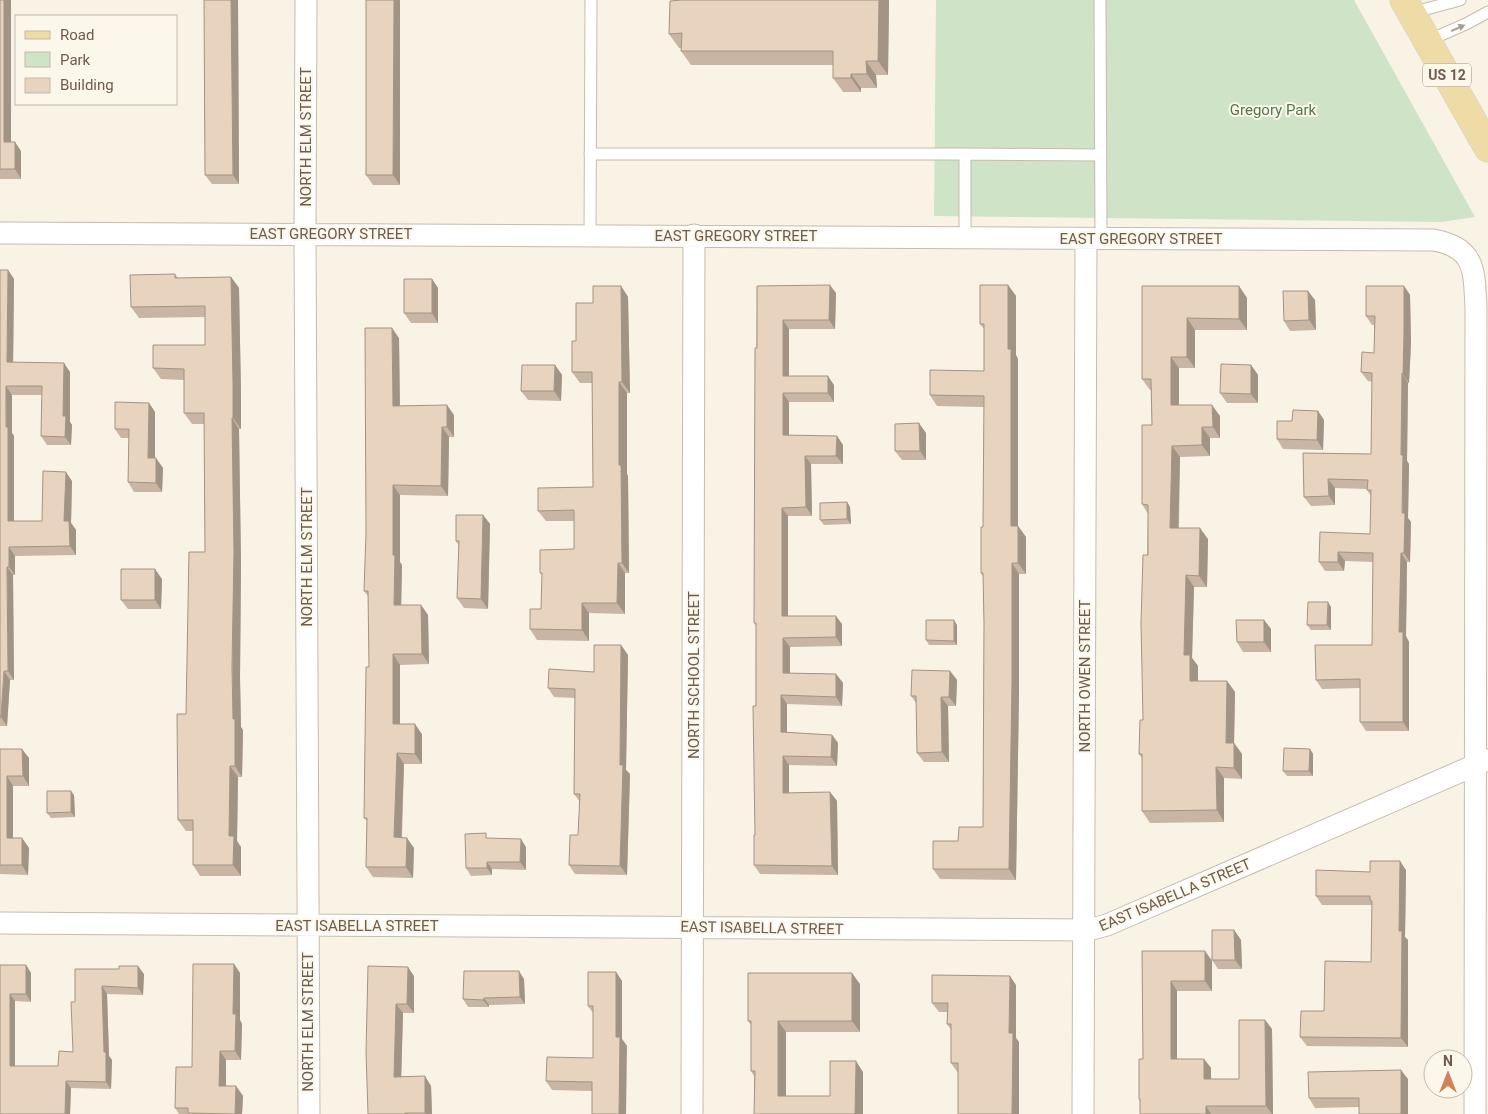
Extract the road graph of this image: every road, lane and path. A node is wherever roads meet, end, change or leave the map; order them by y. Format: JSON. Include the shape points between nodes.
{"nodes":[{"id":1,"x":306,"y":0,"type":"edge"},
{"id":2,"x":591,"y":0,"type":"edge"},
{"id":3,"x":1100,"y":0,"type":"edge"},
{"id":4,"x":1460,"y":0,"type":"edge"},
{"id":5,"x":1408,"y":7,"type":"edge"},
{"id":6,"x":1488,"y":12,"type":"edge"},
{"id":7,"x":1427,"y":41,"type":"junction"},
{"id":8,"x":1488,"y":148,"type":"edge"},
{"id":9,"x":590,"y":154,"type":"junction"},
{"id":10,"x":965,"y":154,"type":"junction"},
{"id":11,"x":1101,"y":155,"type":"junction"},
{"id":12,"x":0,"y":233,"type":"edge"},
{"id":13,"x":305,"y":234,"type":"junction"},
{"id":14,"x":590,"y":235,"type":"junction"},
{"id":15,"x":694,"y":235,"type":"junction"},
{"id":16,"x":964,"y":238,"type":"junction"},
{"id":17,"x":1093,"y":239,"type":"junction"},
{"id":18,"x":1482,"y":763,"type":"edge"},
{"id":19,"x":0,"y":923,"type":"edge"},
{"id":20,"x":308,"y":925,"type":"junction"},
{"id":21,"x":694,"y":927,"type":"junction"},
{"id":22,"x":1083,"y":931,"type":"junction"},
{"id":23,"x":309,"y":1114,"type":"edge"},
{"id":24,"x":692,"y":1114,"type":"edge"},
{"id":25,"x":1083,"y":1114,"type":"edge"},
{"id":26,"x":1475,"y":1114,"type":"edge"}],
"edges":[{"from":1,"to":13,"type":"street","name":"NORTH ELM STREET"},
{"from":2,"to":9,"type":"lane"},
{"from":3,"to":11,"type":"lane"},
{"from":4,"to":5,"type":"lane"},
{"from":5,"to":7,"type":"main road","number":"US 12"},
{"from":7,"to":6,"type":"lane","one_way":true},
{"from":7,"to":8,"type":"main road","number":"US 12"},
{"from":9,"to":10,"type":"lane"},
{"from":9,"to":14,"type":"lane"},
{"from":10,"to":11,"type":"lane"},
{"from":10,"to":16,"type":"lane"},
{"from":11,"to":17,"type":"lane"},
{"from":12,"to":13,"type":"street","name":"EAST GREGORY STREET"},
{"from":13,"to":14,"type":"street","name":"EAST GREGORY STREET"},
{"from":13,"to":20,"type":"street","name":"NORTH ELM STREET"},
{"from":14,"to":15,"type":"street","name":"EAST GREGORY STREET"},
{"from":15,"to":16,"type":"street","name":"EAST GREGORY STREET"},
{"from":15,"to":21,"type":"street","name":"NORTH SCHOOL STREET"},
{"from":16,"to":17,"type":"street","name":"EAST GREGORY STREET"},
{"from":17,"to":18,"type":"street","name":"EAST GREGORY STREET","via":[[1432,240],[1462,250],[1475,282]]},
{"from":17,"to":22,"type":"street","name":"NORTH OWEN STREET"},
{"from":18,"to":22,"type":"street","name":"EAST ISABELLA STREET","via":[[1102,927]]},
{"from":18,"to":26,"type":"street"},
{"from":19,"to":20,"type":"street","name":"EAST ISABELLA STREET"},
{"from":20,"to":21,"type":"street","name":"EAST ISABELLA STREET"},
{"from":20,"to":23,"type":"street","name":"NORTH ELM STREET"},
{"from":21,"to":22,"type":"street","name":"EAST ISABELLA STREET"},
{"from":21,"to":24,"type":"street","name":"NORTH SCHOOL STREET"},
{"from":22,"to":25,"type":"street","name":"NORTH OWEN STREET"}]}
